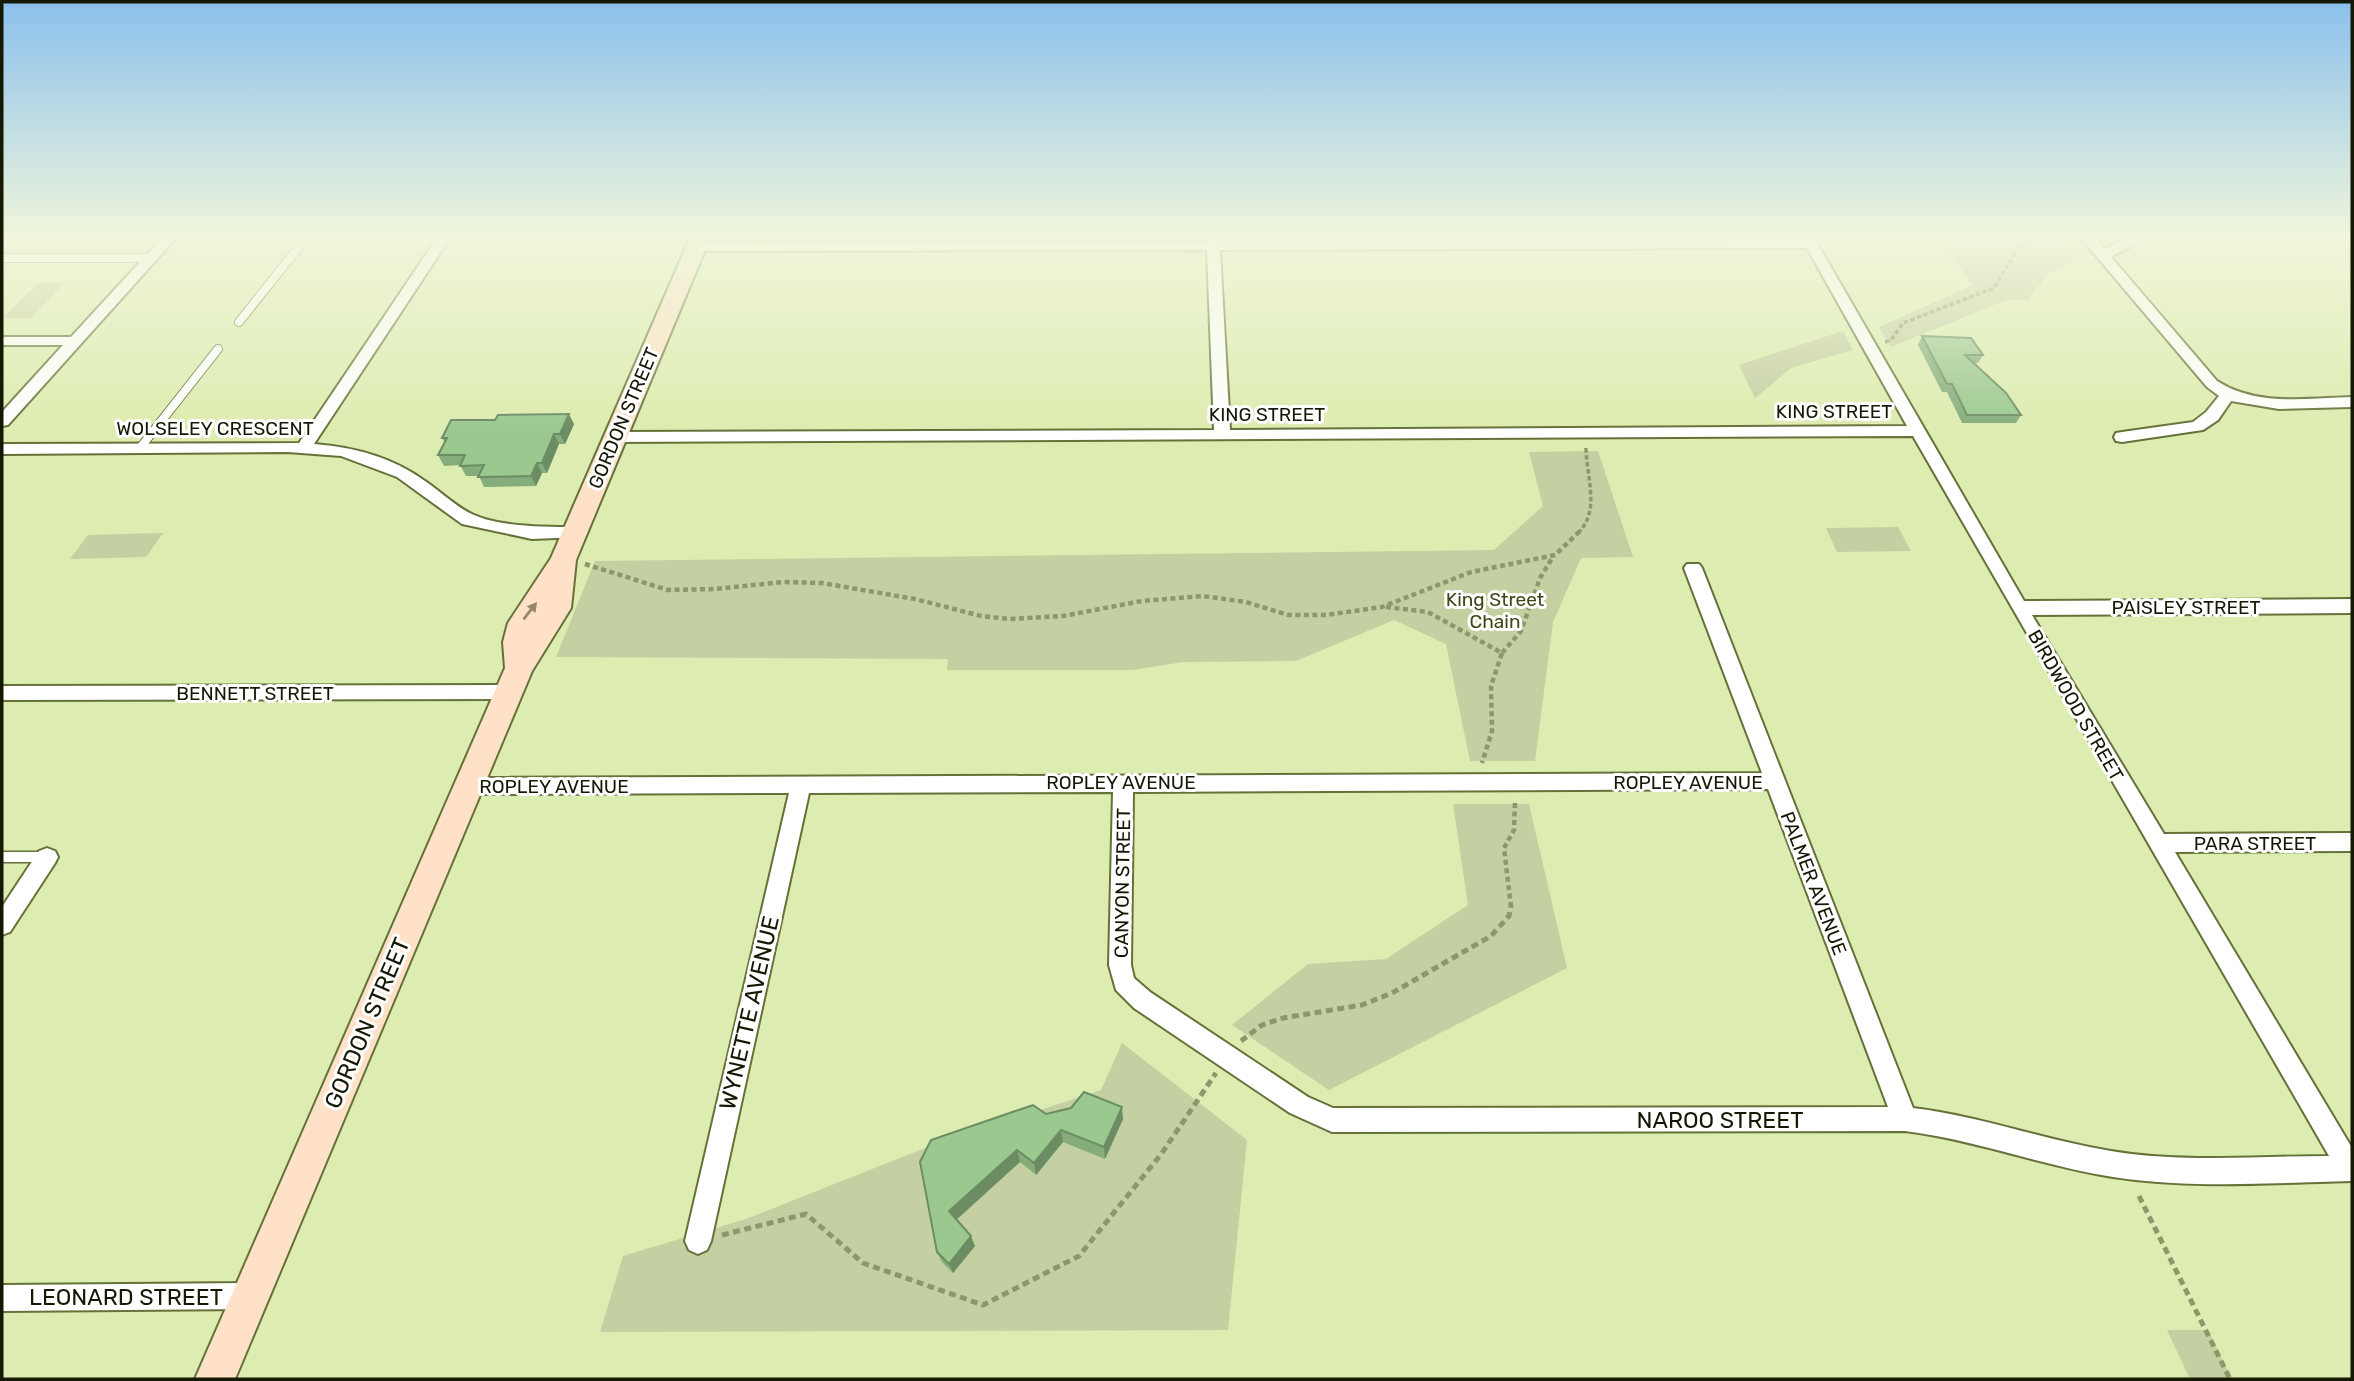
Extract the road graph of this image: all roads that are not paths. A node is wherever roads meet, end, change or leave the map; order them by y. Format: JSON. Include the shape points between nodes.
{"nodes":[{"id":1,"x":109,"y":302,"type":"edge"},
{"id":2,"x":254,"y":302,"type":"edge"},
{"id":3,"x":400,"y":302,"type":"edge"},
{"id":4,"x":672,"y":302,"type":"edge"},
{"id":5,"x":1216,"y":302,"type":"edge"},
{"id":6,"x":1846,"y":302,"type":"edge"},
{"id":7,"x":2143,"y":302,"type":"edge"},
{"id":8,"x":239,"y":322,"type":"dead end"},
{"id":9,"x":2,"y":341,"type":"edge"},
{"id":10,"x":74,"y":341,"type":"junction"},
{"id":11,"x":218,"y":349,"type":"dead end"},
{"id":12,"x":2227,"y":395,"type":"junction"},
{"id":13,"x":2352,"y":402,"type":"edge"},
{"id":14,"x":2,"y":421,"type":"edge"},
{"id":15,"x":1919,"y":431,"type":"junction"},
{"id":16,"x":1222,"y":435,"type":"junction"},
{"id":17,"x":615,"y":437,"type":"junction"},
{"id":18,"x":2122,"y":437,"type":"dead end"},
{"id":19,"x":304,"y":447,"type":"junction"},
{"id":20,"x":2,"y":449,"type":"edge"},
{"id":21,"x":140,"y":449,"type":"junction"},
{"id":22,"x":575,"y":533,"type":"junction"},
{"id":23,"x":1693,"y":568,"type":"dead end"},
{"id":24,"x":2352,"y":606,"type":"edge"},
{"id":25,"x":2019,"y":608,"type":"junction"},
{"id":26,"x":514,"y":680,"type":"junction"},
{"id":27,"x":2,"y":693,"type":"edge"},
{"id":28,"x":1774,"y":781,"type":"junction"},
{"id":29,"x":1124,"y":782,"type":"junction"},
{"id":30,"x":801,"y":785,"type":"junction"},
{"id":31,"x":468,"y":786,"type":"junction"},
{"id":32,"x":2352,"y":842,"type":"edge"},
{"id":33,"x":2158,"y":843,"type":"junction"},
{"id":34,"x":2,"y":857,"type":"edge"},
{"id":35,"x":47,"y":857,"type":"joint"},
{"id":36,"x":2,"y":925,"type":"edge"},
{"id":37,"x":1124,"y":983,"type":"joint"},
{"id":38,"x":1905,"y":1119,"type":"junction"},
{"id":39,"x":2351,"y":1168,"type":"edge"},
{"id":40,"x":698,"y":1241,"type":"road end"},
{"id":41,"x":251,"y":1297,"type":"junction"},
{"id":42,"x":2,"y":1298,"type":"edge"},
{"id":43,"x":215,"y":1379,"type":"edge"}],
"edges":[{"from":1,"to":10,"type":"street"},
{"from":2,"to":8,"type":"lane"},
{"from":3,"to":19,"type":"street"},
{"from":4,"to":17,"type":"street","name":"GORDON STREET"},
{"from":5,"to":16,"type":"street"},
{"from":6,"to":15,"type":"street","name":"BIRDWOOD STREET"},
{"from":7,"to":12,"type":"street","via":[[2212,384]]},
{"from":9,"to":10,"type":"street"},
{"from":10,"to":14,"type":"street"},
{"from":11,"to":21,"type":"lane"},
{"from":12,"to":13,"type":"street","via":[[2249,402]]},
{"from":12,"to":18,"type":"street","via":[[2212,416],[2197,426]]},
{"from":15,"to":16,"type":"street","name":"KING STREET"},
{"from":15,"to":25,"type":"street","name":"BIRDWOOD STREET"},
{"from":16,"to":17,"type":"street","name":"KING STREET"},
{"from":17,"to":22,"type":"street","name":"GORDON STREET"},
{"from":19,"to":21,"type":"street","name":"WOLSELEY CRESCENT"},
{"from":19,"to":22,"type":"street","name":"WOLSELEY CRESCENT","via":[[342,451],[387,465],[468,520],[531,533]]},
{"from":20,"to":21,"type":"street","name":"WOLSELEY CRESCENT"},
{"from":22,"to":26,"type":"street","name":"GORDON STREET","via":[[563,560],[558,608]]},
{"from":23,"to":28,"type":"street","name":"PALMER AVENUE"},
{"from":24,"to":25,"type":"street","name":"PAISLEY STREET"},
{"from":25,"to":33,"type":"street","name":"BIRDWOOD STREET"},
{"from":26,"to":27,"type":"street","name":"BENNETT STREET"},
{"from":26,"to":31,"type":"street","name":"GORDON STREET"},
{"from":28,"to":29,"type":"street","name":"ROPLEY AVENUE"},
{"from":28,"to":38,"type":"street","name":"PALMER AVENUE"},
{"from":29,"to":30,"type":"street","name":"ROPLEY AVENUE"},
{"from":29,"to":37,"type":"street","name":"CANYON STREET","via":[[1120,965]]},
{"from":30,"to":31,"type":"street","name":"ROPLEY AVENUE"},
{"from":30,"to":40,"type":"street","name":"WYNETTE AVENUE"},
{"from":31,"to":41,"type":"street","name":"GORDON STREET"},
{"from":32,"to":33,"type":"street","name":"PARA STREET"},
{"from":33,"to":39,"type":"street","name":"BIRDWOOD STREET"},
{"from":34,"to":35,"type":"lane"},
{"from":35,"to":36,"type":"street"},
{"from":37,"to":38,"type":"street","name":"NAROO STREET","via":[[1142,1000],[1298,1105],[1346,1122]]},
{"from":38,"to":39,"type":"street","name":"NAROO STREET","via":[[1951,1125],[2116,1165]]},
{"from":41,"to":42,"type":"street","name":"LEONARD STREET"},
{"from":41,"to":43,"type":"street","name":"GORDON STREET"}]}
